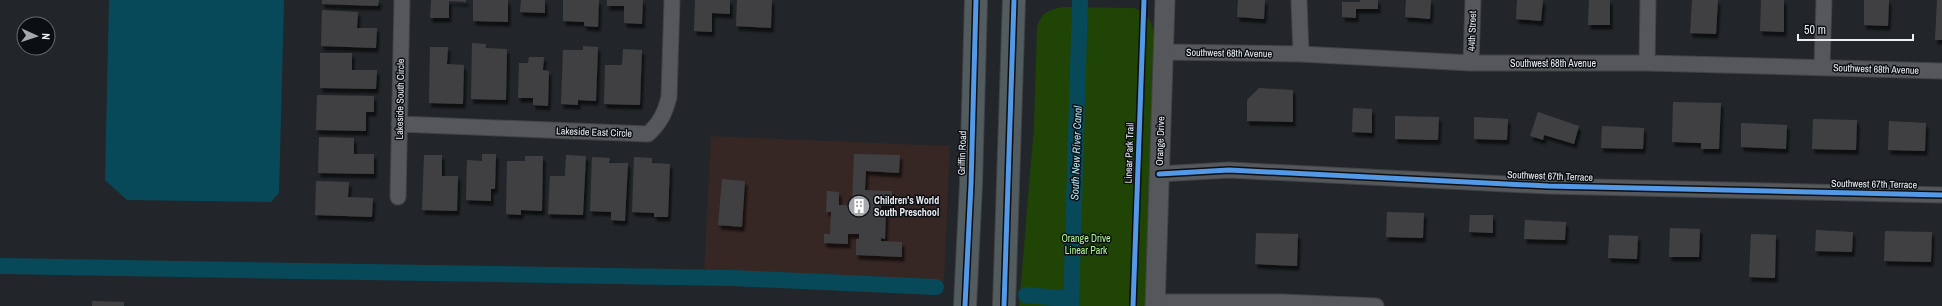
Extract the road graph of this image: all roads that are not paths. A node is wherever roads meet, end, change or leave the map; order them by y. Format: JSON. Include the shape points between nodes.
{"nodes":[{"id":1,"x":402,"y":0,"type":"edge"},
{"id":2,"x":672,"y":0,"type":"edge"},
{"id":3,"x":976,"y":0,"type":"edge"},
{"id":4,"x":1014,"y":0,"type":"edge"},
{"id":5,"x":1165,"y":0,"type":"edge"},
{"id":6,"x":1299,"y":0,"type":"edge"},
{"id":7,"x":1473,"y":0,"type":"edge"},
{"id":8,"x":1648,"y":0,"type":"edge"},
{"id":9,"x":1824,"y":0,"type":"edge"},
{"id":10,"x":1163,"y":52,"type":"junction"},
{"id":11,"x":1300,"y":54,"type":"junction"},
{"id":12,"x":1471,"y":63,"type":"junction"},
{"id":13,"x":1647,"y":63,"type":"junction"},
{"id":14,"x":1822,"y":67,"type":"junction"},
{"id":15,"x":1942,"y":71,"type":"edge"},
{"id":16,"x":399,"y":124,"type":"junction"},
{"id":17,"x":1159,"y":174,"type":"junction"},
{"id":18,"x":1942,"y":195,"type":"edge"},
{"id":19,"x":398,"y":197,"type":"dead end"},
{"id":20,"x":1155,"y":304,"type":"edge"},
{"id":21,"x":965,"y":306,"type":"edge"},
{"id":22,"x":1004,"y":306,"type":"edge"},
{"id":23,"x":1376,"y":306,"type":"edge"}],
"edges":[{"from":1,"to":16,"type":"street","name":"Lakeside South Circle"},
{"from":2,"to":16,"type":"street","name":"Lakeside East Circle","via":[[668,97],[665,112],[648,134]]},
{"from":3,"to":21,"type":"main road","name":"Griffin Road"},
{"from":4,"to":22,"type":"main road"},
{"from":5,"to":10,"type":"street","name":"Orange Drive"},
{"from":6,"to":11,"type":"street"},
{"from":7,"to":12,"type":"street","name":"44th Street"},
{"from":8,"to":13,"type":"street"},
{"from":9,"to":14,"type":"street"},
{"from":10,"to":11,"type":"street","name":"Southwest 68th Avenue"},
{"from":10,"to":17,"type":"street","name":"Orange Drive"},
{"from":11,"to":12,"type":"street","name":"Southwest 68th Avenue"},
{"from":12,"to":13,"type":"street","name":"Southwest 68th Avenue"},
{"from":13,"to":14,"type":"street","name":"Southwest 68th Avenue"},
{"from":14,"to":15,"type":"street","name":"Southwest 68th Avenue"},
{"from":16,"to":19,"type":"street","name":"Lakeside South Circle"},
{"from":17,"to":18,"type":"street","name":"Southwest 67th Terrace","via":[[1229,170],[1548,186]]},
{"from":17,"to":20,"type":"street","name":"Orange Drive"},
{"from":20,"to":23,"type":"street","via":[[1282,302]]}]}
